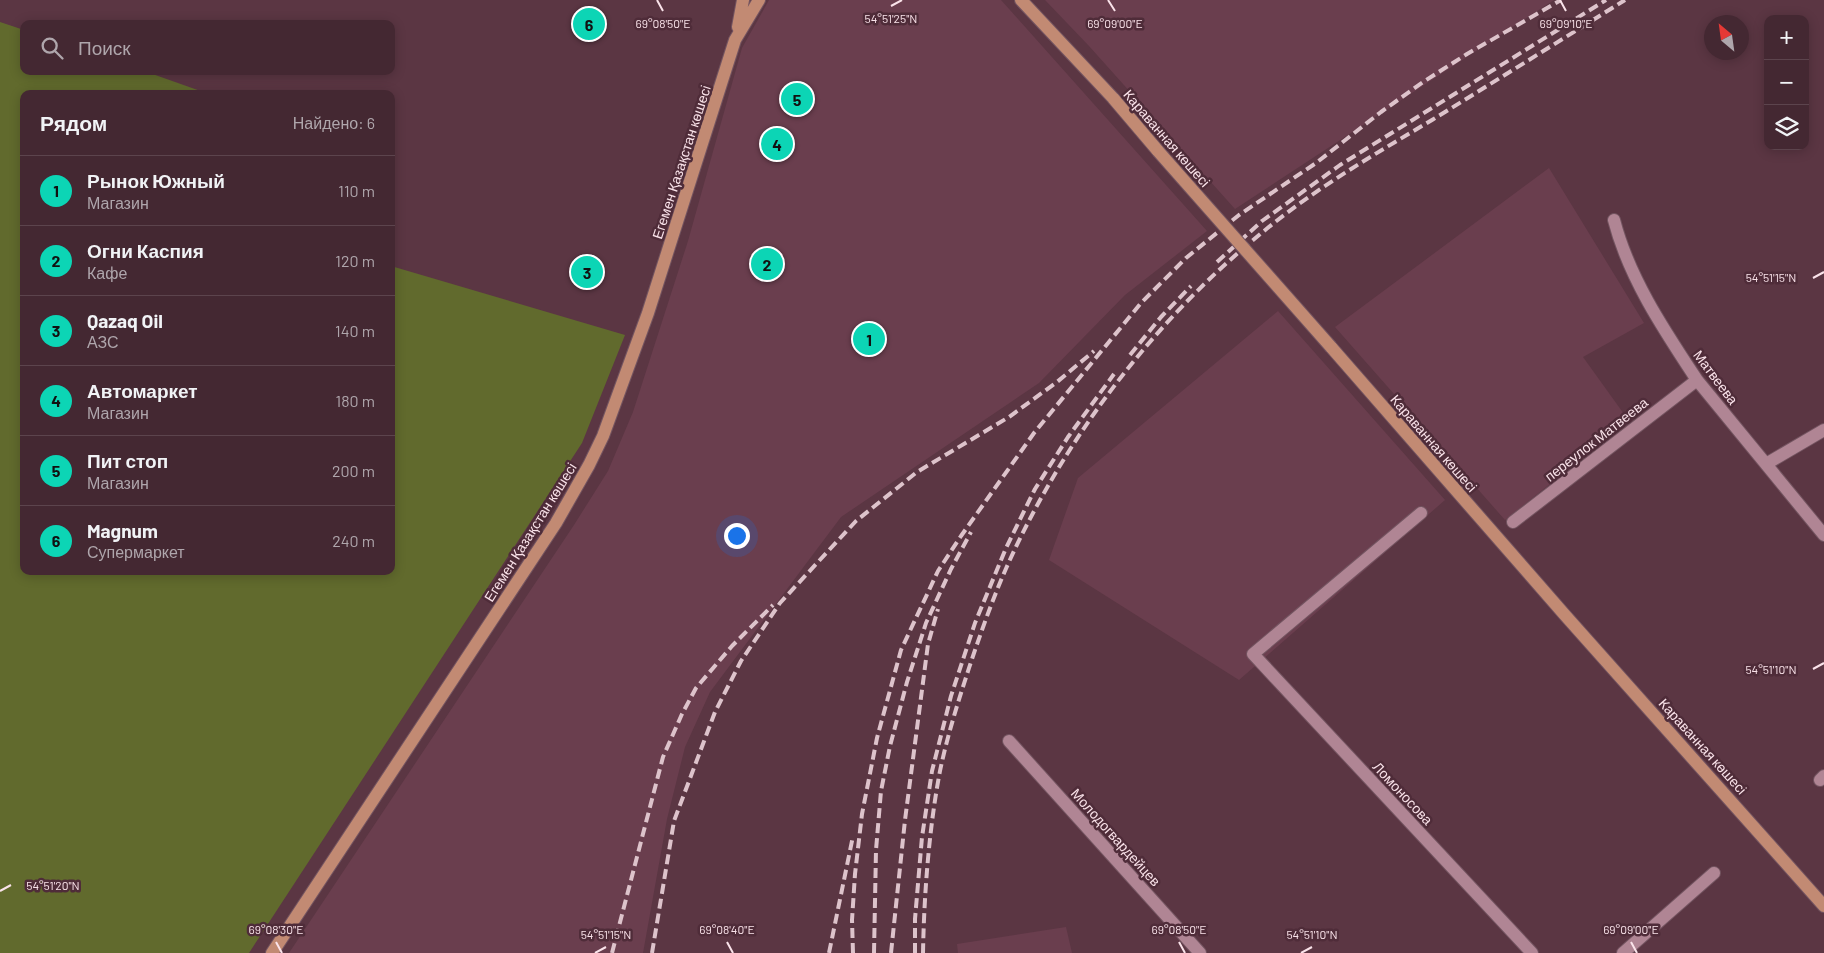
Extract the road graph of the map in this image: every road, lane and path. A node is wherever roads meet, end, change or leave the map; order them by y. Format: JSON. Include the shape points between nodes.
{"nodes":[{"id":1,"x":743,"y":0,"type":"edge"},
{"id":2,"x":759,"y":0,"type":"edge"},
{"id":3,"x":1021,"y":0,"type":"edge"},
{"id":4,"x":735,"y":40,"type":"junction"},
{"id":5,"x":1614,"y":220,"type":"dead end"},
{"id":6,"x":1697,"y":380,"type":"junction"},
{"id":7,"x":1824,"y":430,"type":"edge"},
{"id":8,"x":1766,"y":464,"type":"junction"},
{"id":9,"x":1420,"y":512,"type":"dead end"},
{"id":10,"x":1513,"y":522,"type":"dead end"},
{"id":11,"x":1824,"y":535,"type":"edge"},
{"id":12,"x":1009,"y":741,"type":"dead end"},
{"id":13,"x":1714,"y":872,"type":"dead end"},
{"id":14,"x":1824,"y":906,"type":"edge"},
{"id":15,"x":272,"y":953,"type":"edge"},
{"id":16,"x":1200,"y":953,"type":"edge"},
{"id":17,"x":1532,"y":953,"type":"edge"},
{"id":18,"x":1623,"y":953,"type":"edge"}],
"edges":[{"from":1,"to":4,"type":"main road"},
{"from":2,"to":4,"type":"main road","name":"Егемен Қазақстан көшесі"},
{"from":3,"to":14,"type":"main road","name":"Караванная көшесі","bridge":true,"via":[[1113,98]]},
{"from":4,"to":15,"type":"main road","name":"Егемен Қазақстан көшесі","via":[[648,313],[603,436],[589,465],[556,523]]},
{"from":5,"to":6,"type":"street","name":"Матвеева","via":[[1636,281]]},
{"from":6,"to":8,"type":"street","name":"Матвеева"},
{"from":6,"to":10,"type":"street","name":"переулок Матвеева"},
{"from":7,"to":8,"type":"street"},
{"from":8,"to":11,"type":"street","name":"Матвеева"},
{"from":9,"to":17,"type":"street","name":"Ломоносова","via":[[1253,654]]},
{"from":12,"to":16,"type":"street","name":"Молодогвардейцев"},
{"from":13,"to":18,"type":"street"}]}
